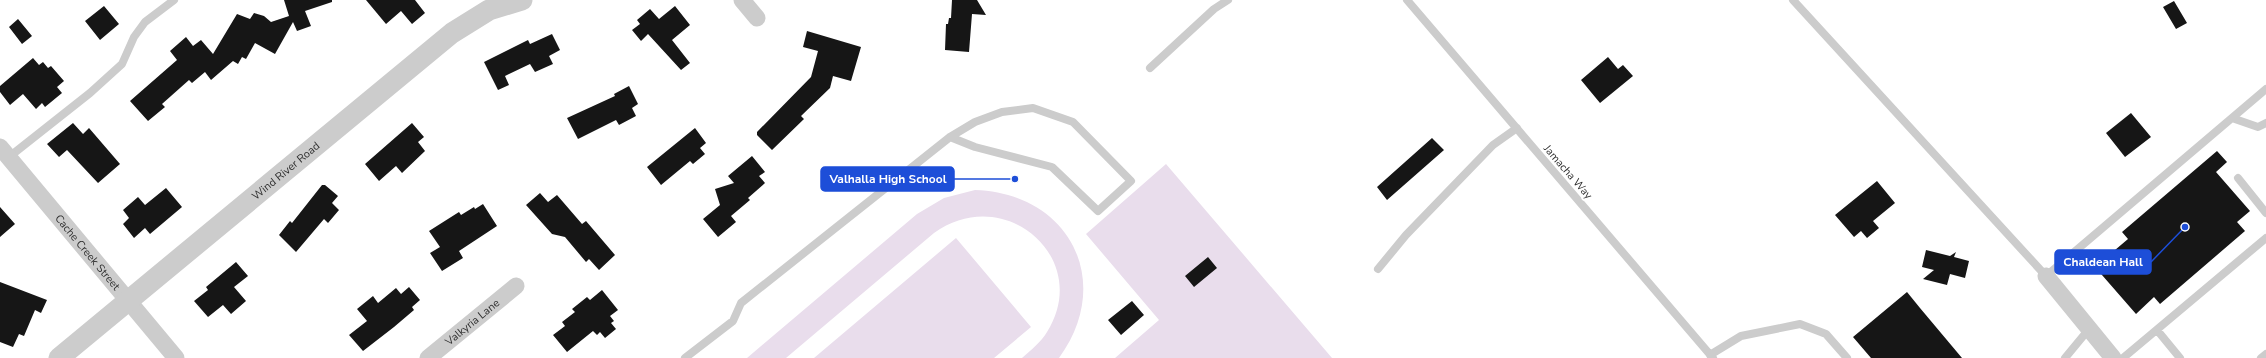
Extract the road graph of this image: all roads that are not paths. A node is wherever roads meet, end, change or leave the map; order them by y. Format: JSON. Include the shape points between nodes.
{"nodes":[{"id":1,"x":174,"y":0,"type":"edge"},
{"id":2,"x":522,"y":0,"type":"edge"},
{"id":3,"x":742,"y":0,"type":"edge"},
{"id":4,"x":1228,"y":0,"type":"edge"},
{"id":5,"x":1407,"y":0,"type":"edge"},
{"id":6,"x":1793,"y":0,"type":"edge"},
{"id":7,"x":757,"y":18,"type":"dead end"},
{"id":8,"x":1150,"y":68,"type":"dead end"},
{"id":9,"x":2266,"y":89,"type":"edge"},
{"id":10,"x":2232,"y":118,"type":"junction"},
{"id":11,"x":2266,"y":124,"type":"edge"},
{"id":12,"x":1517,"y":128,"type":"junction"},
{"id":13,"x":950,"y":137,"type":"junction"},
{"id":14,"x":4,"y":152,"type":"edge"},
{"id":15,"x":2238,"y":178,"type":"dead end"},
{"id":16,"x":2266,"y":213,"type":"edge"},
{"id":17,"x":2266,"y":238,"type":"edge"},
{"id":18,"x":1378,"y":269,"type":"dead end"},
{"id":19,"x":2046,"y":276,"type":"junction"},
{"id":20,"x":516,"y":286,"type":"dead end"},
{"id":21,"x":128,"y":300,"type":"junction"},
{"id":22,"x":2089,"y":329,"type":"junction"},
{"id":23,"x":2157,"y":330,"type":"junction"},
{"id":24,"x":2266,"y":354,"type":"edge"},
{"id":25,"x":1711,"y":356,"type":"edge"},
{"id":26,"x":59,"y":358,"type":"edge"},
{"id":27,"x":176,"y":358,"type":"edge"},
{"id":28,"x":428,"y":358,"type":"edge"},
{"id":29,"x":685,"y":358,"type":"edge"},
{"id":30,"x":1847,"y":358,"type":"edge"},
{"id":31,"x":2065,"y":358,"type":"edge"},
{"id":32,"x":2113,"y":358,"type":"edge"},
{"id":33,"x":2123,"y":358,"type":"edge"},
{"id":34,"x":2180,"y":358,"type":"edge"},
{"id":35,"x":2261,"y":358,"type":"edge"}],
"edges":[{"from":1,"to":14,"type":"lane","via":[[145,22],[134,37],[122,64],[90,93]]},
{"from":2,"to":21,"type":"street","name":"Wind River Road","via":[[489,10],[452,33]]},
{"from":3,"to":7,"type":"street"},
{"from":4,"to":8,"type":"lane","via":[[1214,9]]},
{"from":5,"to":12,"type":"lane","name":"Jamacha Way"},
{"from":6,"to":19,"type":"lane"},
{"from":9,"to":10,"type":"lane"},
{"from":10,"to":11,"type":"lane","via":[[2258,126]]},
{"from":10,"to":19,"type":"lane"},
{"from":12,"to":18,"type":"lane","via":[[1494,145],[1406,235]]},
{"from":12,"to":25,"type":"lane","name":"Jamacha Way"},
{"from":13,"to":13,"type":"lane","via":[[975,122],[1002,112],[1033,108],[1073,122],[1130,181],[1098,211],[1052,167],[975,147]]},
{"from":13,"to":29,"type":"lane","via":[[741,303],[733,320]]},
{"from":14,"to":21,"type":"street","name":"Cache Creek Street"},
{"from":15,"to":16,"type":"lane"},
{"from":17,"to":23,"type":"lane"},
{"from":19,"to":22,"type":"street"},
{"from":20,"to":28,"type":"street","name":"Valkyria Lane"},
{"from":21,"to":26,"type":"street","name":"Wind River Road"},
{"from":21,"to":27,"type":"street","name":"Cache Creek Street"},
{"from":22,"to":31,"type":"lane"},
{"from":22,"to":32,"type":"street"},
{"from":23,"to":33,"type":"lane"},
{"from":23,"to":34,"type":"lane"},
{"from":24,"to":35,"type":"lane"},
{"from":25,"to":30,"type":"lane","via":[[1741,336],[1800,324],[1826,334]]}]}
